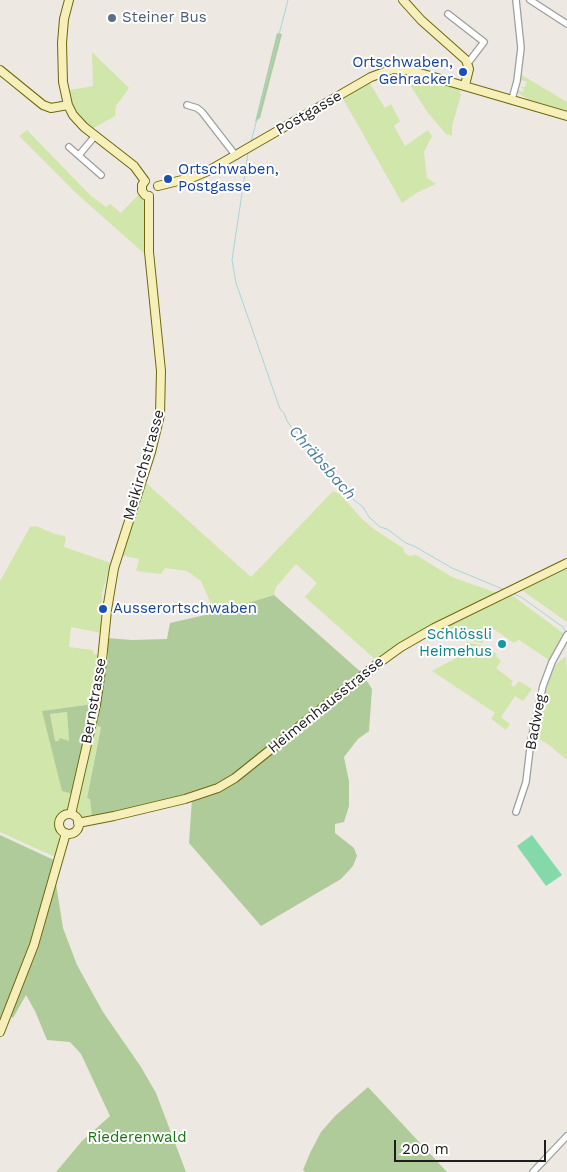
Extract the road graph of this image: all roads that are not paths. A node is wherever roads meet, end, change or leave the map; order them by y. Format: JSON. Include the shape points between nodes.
{"nodes":[{"id":1,"x":70,"y":0,"type":"edge"},
{"id":2,"x":403,"y":0,"type":"edge"},
{"id":3,"x":516,"y":0,"type":"edge"},
{"id":4,"x":530,"y":0,"type":"edge"},
{"id":5,"x":448,"y":14,"type":"dead end"},
{"id":6,"x":567,"y":24,"type":"edge"},
{"id":7,"x":468,"y":63,"type":"junction"},
{"id":8,"x":0,"y":70,"type":"edge"},
{"id":9,"x":465,"y":85,"type":"junction"},
{"id":10,"x":512,"y":99,"type":"junction"},
{"id":11,"x":68,"y":105,"type":"junction"},
{"id":12,"x":187,"y":106,"type":"dead end"},
{"id":13,"x":567,"y":116,"type":"edge"},
{"id":14,"x":94,"y":136,"type":"junction"},
{"id":15,"x":69,"y":146,"type":"dead end"},
{"id":16,"x":79,"y":155,"type":"junction"},
{"id":17,"x":236,"y":156,"type":"junction"},
{"id":18,"x":101,"y":175,"type":"dead end"},
{"id":19,"x":145,"y":181,"type":"junction"},
{"id":20,"x":158,"y":186,"type":"junction"},
{"id":21,"x":149,"y":196,"type":"junction"},
{"id":22,"x":567,"y":563,"type":"edge"},
{"id":23,"x":110,"y":586,"type":"joint"},
{"id":24,"x":567,"y":636,"type":"edge"},
{"id":25,"x":516,"y":812,"type":"dead end"},
{"id":26,"x":70,"y":814,"type":"junction"},
{"id":27,"x":78,"y":823,"type":"junction"},
{"id":28,"x":66,"y":833,"type":"junction"},
{"id":29,"x":0,"y":1032,"type":"edge"},
{"id":30,"x":567,"y":1136,"type":"edge"},
{"id":31,"x":533,"y":1172,"type":"edge"}],
"edges":[{"from":1,"to":11,"type":"main road","via":[[62,43],[63,82]]},
{"from":2,"to":7,"type":"main road"},
{"from":3,"to":10,"type":"street","via":[[521,48]]},
{"from":4,"to":6,"type":"street"},
{"from":5,"to":7,"type":"street","via":[[484,42]]},
{"from":7,"to":9,"type":"main road"},
{"from":8,"to":11,"type":"main road","via":[[43,104],[53,108]]},
{"from":9,"to":10,"type":"main road","name":"Postgasse"},
{"from":9,"to":17,"type":"main road","name":"Postgasse","via":[[406,69],[383,72]]},
{"from":10,"to":13,"type":"main road","name":"Postgasse"},
{"from":11,"to":14,"type":"main road","via":[[77,120]]},
{"from":12,"to":17,"type":"street","via":[[202,112]]},
{"from":14,"to":16,"type":"street"},
{"from":14,"to":19,"type":"main road","via":[[130,162]]},
{"from":15,"to":16,"type":"street"},
{"from":16,"to":18,"type":"street"},
{"from":17,"to":20,"type":"main road","name":"Postgasse","via":[[194,177]]},
{"from":19,"to":20,"type":"main road","via":[[152,180]]},
{"from":19,"to":21,"type":"main road","via":[[142,191]]},
{"from":20,"to":21,"type":"main road","via":[[156,193]]},
{"from":21,"to":23,"type":"main road","name":"Meikirchstrasse","via":[[149,252],[161,371],[161,403],[151,452]]},
{"from":22,"to":27,"type":"main road","name":"Heimenhausstrasse","via":[[430,630],[390,654],[235,778],[218,788]]},
{"from":23,"to":26,"type":"main road","name":"Bernstrasse","via":[[96,705]]},
{"from":24,"to":25,"type":"street","name":"Badweg","via":[[543,686],[526,782]]},
{"from":26,"to":27,"type":"main road"},
{"from":26,"to":28,"type":"main road","via":[[59,822]]},
{"from":27,"to":28,"type":"main road","via":[[75,831]]},
{"from":28,"to":29,"type":"main road","via":[[31,952]]},
{"from":30,"to":31,"type":"street"}]}
